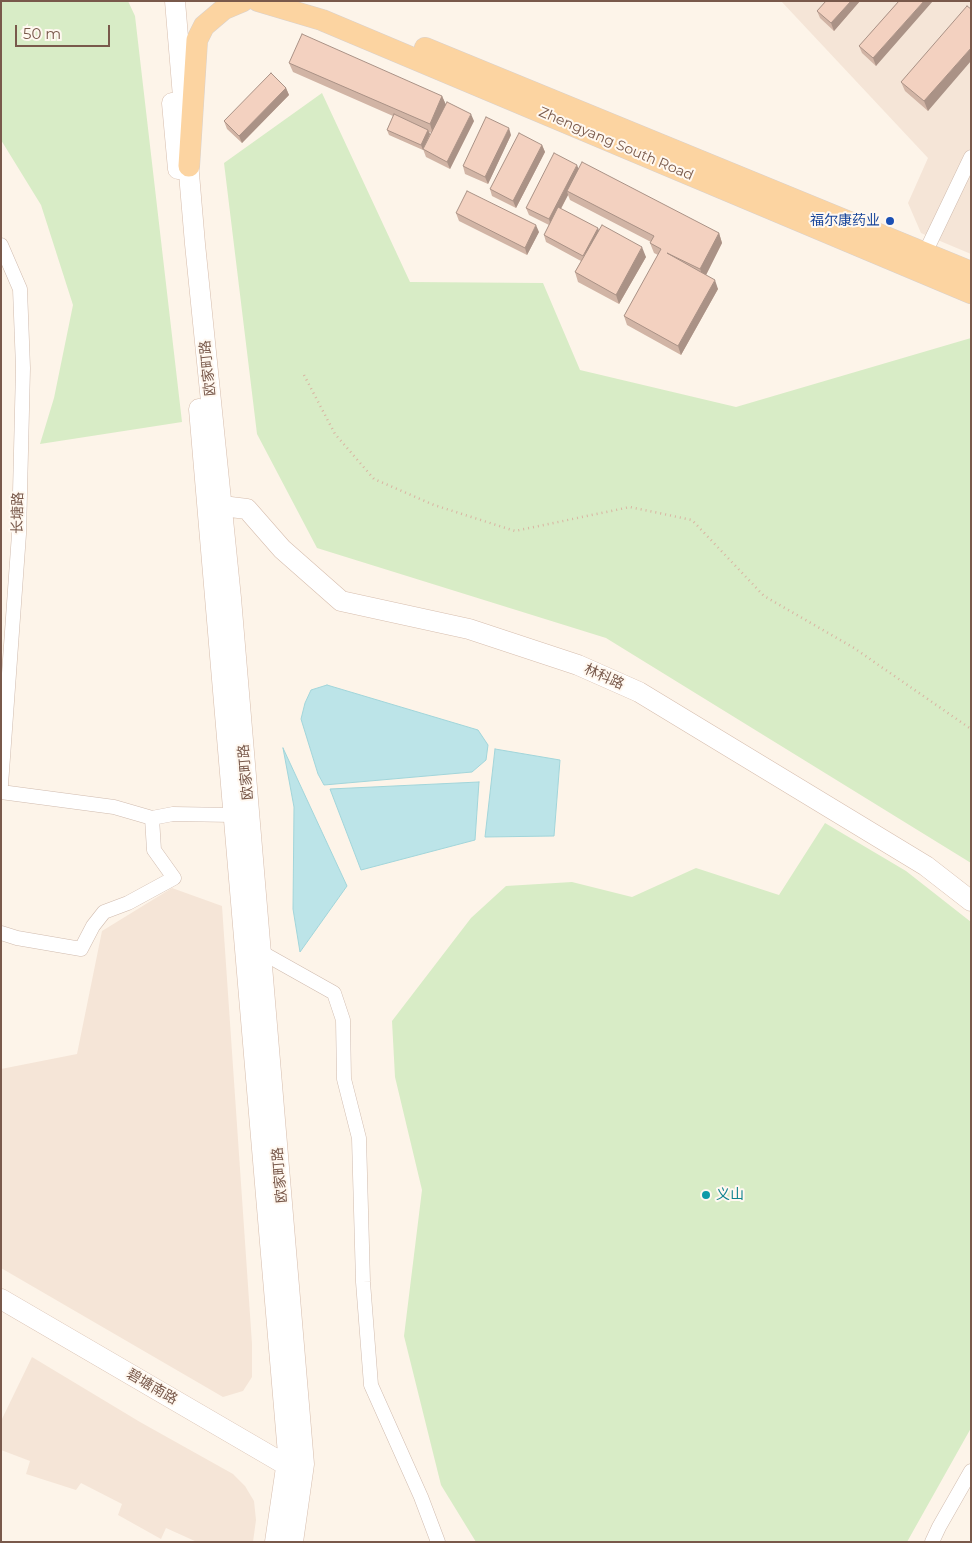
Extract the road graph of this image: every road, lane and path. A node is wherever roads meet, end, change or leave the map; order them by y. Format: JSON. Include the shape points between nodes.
{"nodes":[{"id":1,"x":164,"y":1,"type":"edge"},
{"id":2,"x":175,"y":1,"type":"edge"},
{"id":3,"x":243,"y":1,"type":"edge"},
{"id":4,"x":258,"y":1,"type":"edge"},
{"id":5,"x":307,"y":1,"type":"edge"},
{"id":6,"x":971,"y":157,"type":"edge"},
{"id":7,"x":189,"y":166,"type":"junction"},
{"id":8,"x":1,"y":245,"type":"edge"},
{"id":9,"x":925,"y":253,"type":"junction"},
{"id":10,"x":971,"y":272,"type":"edge"},
{"id":11,"x":971,"y":293,"type":"edge"},
{"id":12,"x":304,"y":375,"type":"dead end"},
{"id":13,"x":222,"y":506,"type":"junction"},
{"id":14,"x":971,"y":730,"type":"edge"},
{"id":15,"x":1,"y":785,"type":"edge"},
{"id":16,"x":1,"y":792,"type":"edge"},
{"id":17,"x":233,"y":814,"type":"junction"},
{"id":18,"x":152,"y":818,"type":"junction"},
{"id":19,"x":971,"y":901,"type":"edge"},
{"id":20,"x":1,"y":933,"type":"edge"},
{"id":21,"x":261,"y":952,"type":"junction"},
{"id":22,"x":1,"y":1299,"type":"edge"},
{"id":23,"x":1,"y":1313,"type":"edge"},
{"id":24,"x":971,"y":1471,"type":"edge"},
{"id":25,"x":294,"y":1475,"type":"junction"},
{"id":26,"x":275,"y":1542,"type":"edge"},
{"id":27,"x":293,"y":1542,"type":"edge"},
{"id":28,"x":438,"y":1542,"type":"edge"},
{"id":29,"x":932,"y":1542,"type":"edge"}],
"edges":[{"from":1,"to":17,"type":"main road","name":"欧家町路"},
{"from":2,"to":7,"type":"main road","name":"欧家町路"},
{"from":3,"to":7,"type":"main road","via":[[224,9],[204,26],[197,40]]},
{"from":4,"to":11,"type":"main road","name":"Zhengyang South Road","via":[[322,20]]},
{"from":5,"to":9,"type":"main road","name":"Zhengyang South Road"},
{"from":6,"to":9,"type":"street"},
{"from":7,"to":13,"type":"main road","name":"欧家町路"},
{"from":8,"to":15,"type":"street","name":"长塘路","via":[[20,288],[23,368],[18,553]]},
{"from":9,"to":10,"type":"main road","name":"Zhengyang South Road"},
{"from":12,"to":14,"type":"path","via":[[335,434],[374,479],[434,505],[515,531],[630,507],[692,520],[764,596],[854,648]]},
{"from":13,"to":19,"type":"main road","name":"林科路","via":[[246,509],[282,549],[341,601],[469,629],[578,665],[638,692],[926,866]]},
{"from":13,"to":21,"type":"main road","name":"欧家町路"},
{"from":16,"to":18,"type":"street","via":[[114,807]]},
{"from":17,"to":18,"type":"street","via":[[173,814]]},
{"from":17,"to":25,"type":"main road","name":"欧家町路","via":[[287,1444]]},
{"from":18,"to":20,"type":"street","via":[[154,850],[174,878],[104,912],[81,949]]},
{"from":21,"to":25,"type":"main road","name":"欧家町路"},
{"from":21,"to":28,"type":"street","via":[[334,993],[343,1020],[344,1079],[359,1138],[370,1385]]},
{"from":22,"to":25,"type":"main road","name":"碧塘南路"},
{"from":23,"to":25,"type":"main road","name":"碧塘南路"},
{"from":24,"to":29,"type":"street"},
{"from":25,"to":26,"type":"main road","name":"欧家町路"},
{"from":25,"to":27,"type":"main road","name":"欧家町路"}]}
